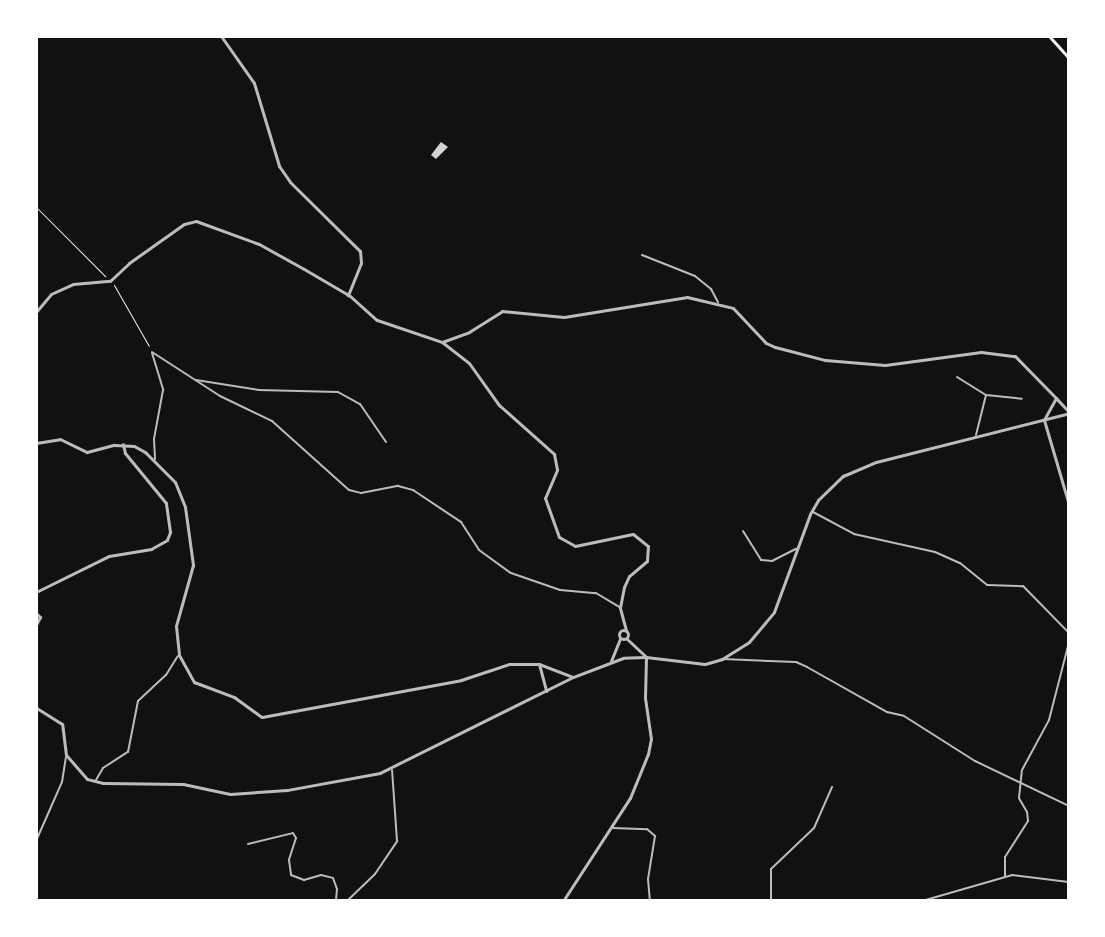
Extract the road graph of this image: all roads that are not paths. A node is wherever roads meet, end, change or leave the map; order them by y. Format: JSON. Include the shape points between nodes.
{"nodes":[{"id":1,"x":221,"y":36,"type":"edge"},
{"id":2,"x":1049,"y":36,"type":"edge"},
{"id":3,"x":1069,"y":58,"type":"edge"},
{"id":4,"x":642,"y":255,"type":"dead end"},
{"id":5,"x":348,"y":295,"type":"junction"},
{"id":6,"x":718,"y":302,"type":"junction"},
{"id":7,"x":36,"y":312,"type":"edge"},
{"id":8,"x":442,"y":342,"type":"junction"},
{"id":9,"x":957,"y":377,"type":"dead end"},
{"id":10,"x":195,"y":379,"type":"junction"},
{"id":11,"x":986,"y":395,"type":"junction"},
{"id":12,"x":1056,"y":398,"type":"junction"},
{"id":13,"x":1022,"y":399,"type":"dead end"},
{"id":14,"x":1069,"y":412,"type":"edge"},
{"id":15,"x":1044,"y":420,"type":"junction"},
{"id":16,"x":976,"y":436,"type":"junction"},
{"id":17,"x":386,"y":442,"type":"dead end"},
{"id":18,"x":36,"y":443,"type":"edge"},
{"id":19,"x":123,"y":444,"type":"junction"},
{"id":20,"x":156,"y":462,"type":"junction"},
{"id":21,"x":1069,"y":505,"type":"edge"},
{"id":22,"x":812,"y":511,"type":"junction"},
{"id":23,"x":743,"y":531,"type":"dead end"},
{"id":24,"x":796,"y":549,"type":"junction"},
{"id":25,"x":36,"y":592,"type":"edge"},
{"id":26,"x":620,"y":608,"type":"junction"},
{"id":27,"x":36,"y":613,"type":"edge"},
{"id":28,"x":36,"y":625,"type":"edge"},
{"id":29,"x":626,"y":631,"type":"junction"},
{"id":30,"x":1069,"y":633,"type":"edge"},
{"id":31,"x":620,"y":638,"type":"junction"},
{"id":32,"x":627,"y":639,"type":"junction"},
{"id":33,"x":1069,"y":642,"type":"edge"},
{"id":34,"x":179,"y":655,"type":"junction"},
{"id":35,"x":646,"y":657,"type":"junction"},
{"id":36,"x":722,"y":659,"type":"junction"},
{"id":37,"x":611,"y":661,"type":"junction"},
{"id":38,"x":539,"y":664,"type":"junction"},
{"id":39,"x":573,"y":677,"type":"junction"},
{"id":40,"x":546,"y":692,"type":"junction"},
{"id":41,"x":36,"y":708,"type":"edge"},
{"id":42,"x":66,"y":755,"type":"junction"},
{"id":43,"x":392,"y":767,"type":"junction"},
{"id":44,"x":95,"y":781,"type":"junction"},
{"id":45,"x":1019,"y":782,"type":"junction"},
{"id":46,"x":832,"y":787,"type":"dead end"},
{"id":47,"x":1069,"y":806,"type":"edge"},
{"id":48,"x":613,"y":828,"type":"junction"},
{"id":49,"x":36,"y":841,"type":"edge"},
{"id":50,"x":248,"y":844,"type":"dead end"},
{"id":51,"x":1005,"y":876,"type":"junction"},
{"id":52,"x":1069,"y":882,"type":"edge"},
{"id":53,"x":336,"y":901,"type":"edge"},
{"id":54,"x":347,"y":901,"type":"edge"},
{"id":55,"x":563,"y":901,"type":"edge"},
{"id":56,"x":650,"y":901,"type":"edge"},
{"id":57,"x":771,"y":901,"type":"edge"},
{"id":58,"x":922,"y":901,"type":"edge"}],
"edges":[{"from":1,"to":5,"type":"street","via":[[254,83],[279,166],[360,251],[361,263]]},
{"from":2,"to":3,"type":"main road"},
{"from":4,"to":6,"type":"street","via":[[695,276]]},
{"from":5,"to":7,"type":"street","via":[[259,244],[196,221],[184,224],[110,281],[73,284],[51,294]]},
{"from":5,"to":8,"type":"street","via":[[377,320]]},
{"from":6,"to":8,"type":"street","via":[[674,297],[564,317],[502,311]]},
{"from":6,"to":12,"type":"street","via":[[741,315],[766,343],[825,360],[885,365],[981,352],[1015,356]]},
{"from":8,"to":26,"type":"street","via":[[469,363],[505,412],[554,454],[557,470],[545,498],[559,537],[575,546],[633,534],[648,546],[647,561],[629,576]]},
{"from":9,"to":11,"type":"street"},
{"from":10,"to":17,"type":"street","via":[[259,390],[338,392],[360,404]]},
{"from":10,"to":20,"type":"street","via":[[152,352],[163,390],[154,439]]},
{"from":10,"to":26,"type":"street","via":[[272,421],[349,490],[413,490],[461,522],[479,550],[511,573],[560,590],[596,593]]},
{"from":11,"to":13,"type":"street"},
{"from":11,"to":16,"type":"street"},
{"from":12,"to":14,"type":"street"},
{"from":12,"to":15,"type":"street"},
{"from":14,"to":15,"type":"street"},
{"from":15,"to":16,"type":"street"},
{"from":15,"to":21,"type":"street"},
{"from":16,"to":22,"type":"street","via":[[857,469],[829,488]]},
{"from":18,"to":19,"type":"street","via":[[60,439],[87,452]]},
{"from":19,"to":20,"type":"street"},
{"from":19,"to":25,"type":"street","via":[[166,503],[167,540],[151,549],[109,556]]},
{"from":20,"to":34,"type":"street","via":[[182,492],[192,548],[192,578],[176,626]]},
{"from":22,"to":24,"type":"street"},
{"from":22,"to":30,"type":"street","via":[[854,534],[935,552],[960,563],[987,585],[1023,586]]},
{"from":23,"to":24,"type":"street","via":[[761,560],[772,561]]},
{"from":24,"to":36,"type":"street","via":[[774,612],[749,642]]},
{"from":26,"to":29,"type":"street"},
{"from":27,"to":28,"type":"street"},
{"from":29,"to":31,"type":"street"},
{"from":29,"to":32,"type":"street"},
{"from":31,"to":32,"type":"street"},
{"from":31,"to":37,"type":"street"},
{"from":32,"to":35,"type":"street"},
{"from":33,"to":45,"type":"street","via":[[1049,720]]},
{"from":34,"to":38,"type":"street","via":[[194,682],[234,697],[262,717],[461,680],[509,664]]},
{"from":34,"to":44,"type":"street","via":[[138,701],[128,752],[103,768]]},
{"from":35,"to":36,"type":"street","via":[[705,664]]},
{"from":35,"to":37,"type":"street"},
{"from":35,"to":48,"type":"street","via":[[651,739]]},
{"from":36,"to":45,"type":"street","via":[[796,662]]},
{"from":37,"to":39,"type":"street"},
{"from":38,"to":39,"type":"street"},
{"from":38,"to":40,"type":"street"},
{"from":39,"to":40,"type":"street"},
{"from":40,"to":43,"type":"street"},
{"from":41,"to":42,"type":"street","via":[[62,724]]},
{"from":42,"to":44,"type":"street"},
{"from":42,"to":49,"type":"street","via":[[62,782]]},
{"from":43,"to":44,"type":"street","via":[[287,790],[230,794],[183,784]]},
{"from":43,"to":54,"type":"street","via":[[397,841],[375,874]]},
{"from":45,"to":47,"type":"street"},
{"from":45,"to":51,"type":"street","via":[[1028,821],[1005,857]]},
{"from":46,"to":57,"type":"street","via":[[814,828],[771,869]]},
{"from":48,"to":55,"type":"street"},
{"from":48,"to":56,"type":"street","via":[[647,829],[655,836]]},
{"from":50,"to":53,"type":"street","via":[[293,833],[291,875],[304,880],[333,878]]},
{"from":51,"to":52,"type":"street"},
{"from":51,"to":58,"type":"street"}]}
